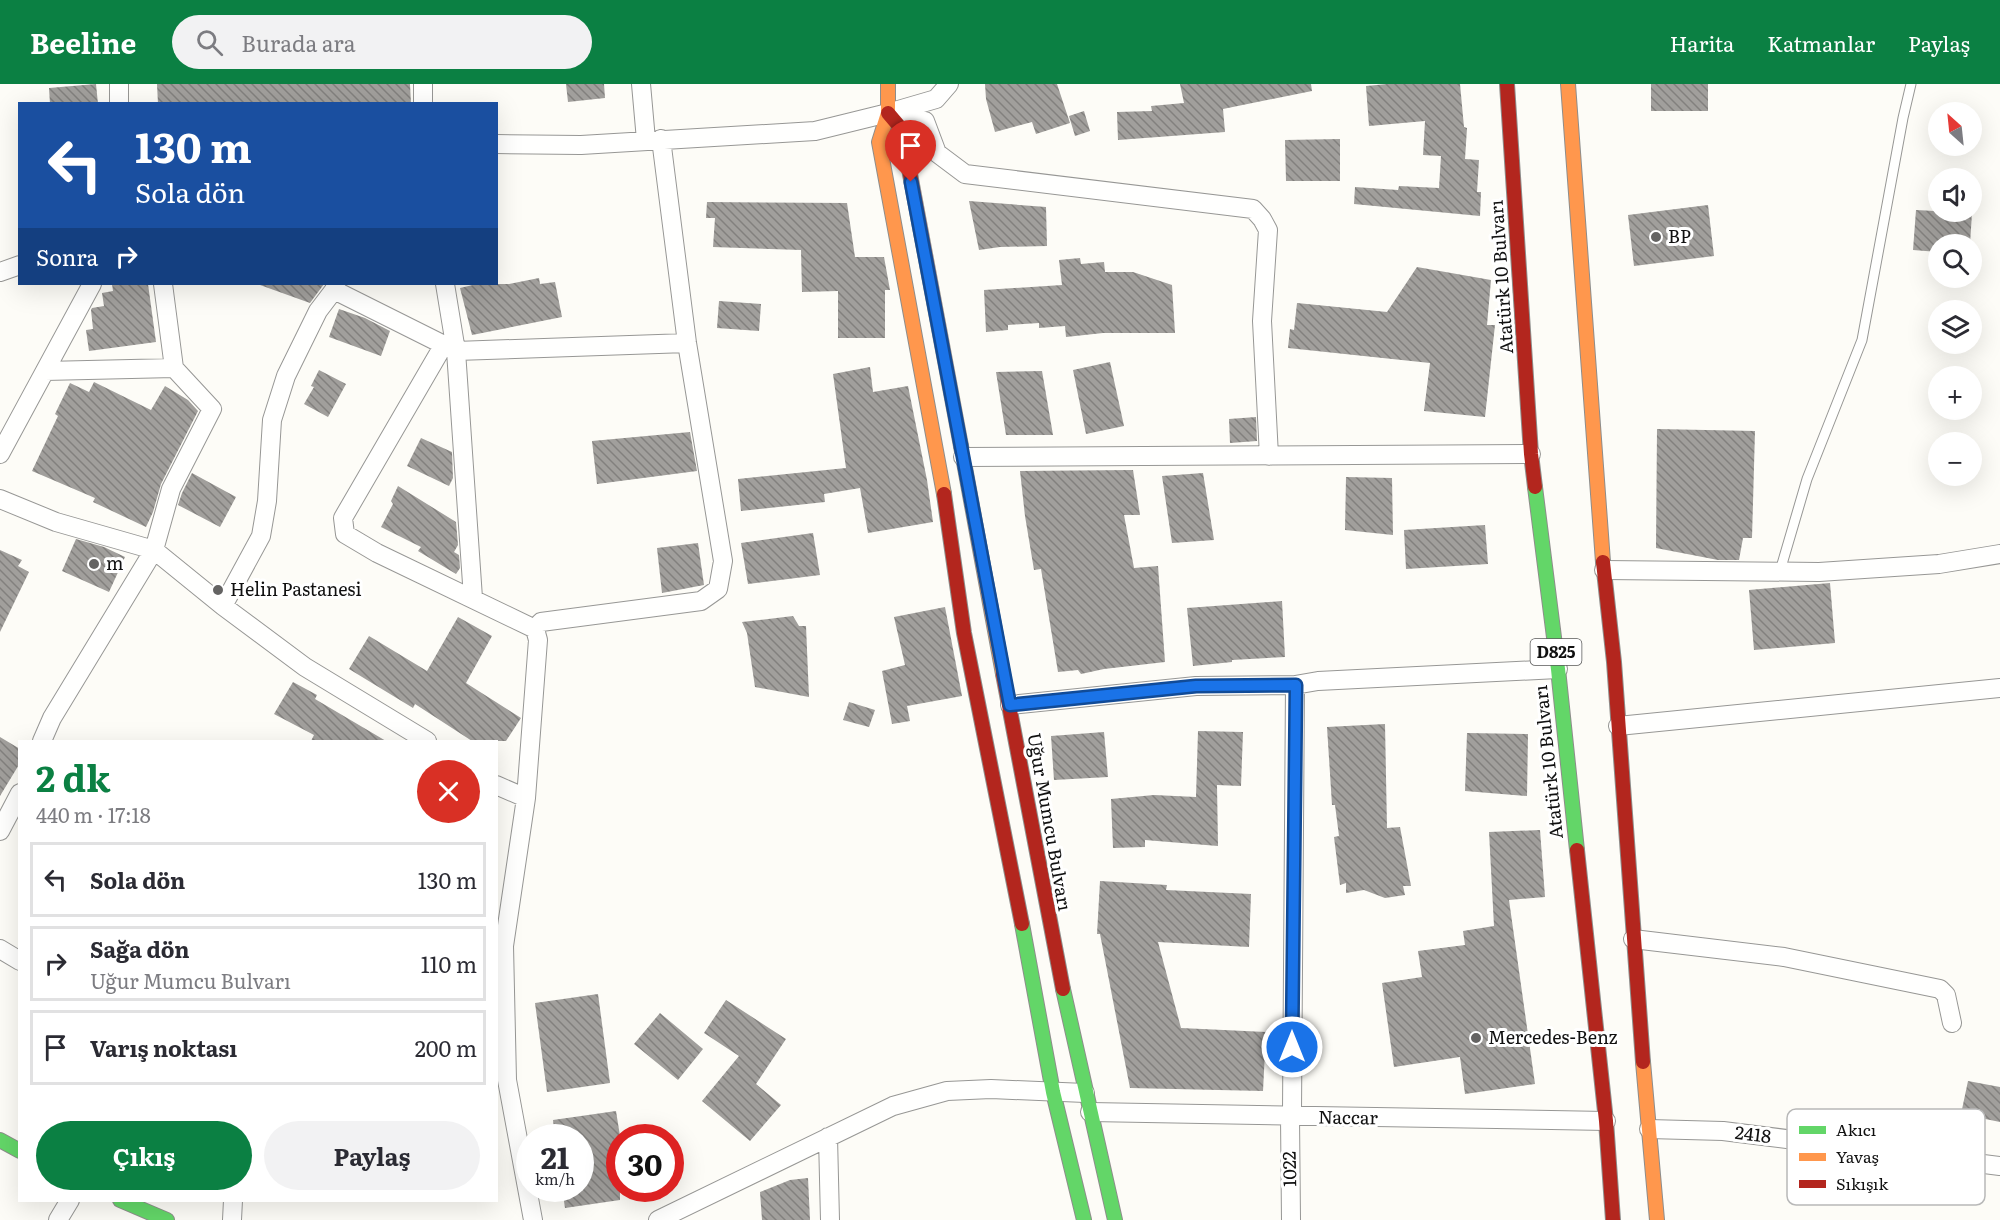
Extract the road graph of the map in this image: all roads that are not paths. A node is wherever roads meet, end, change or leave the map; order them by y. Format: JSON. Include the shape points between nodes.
{"nodes":[{"id":1,"x":119,"y":84,"type":"edge"},
{"id":2,"x":423,"y":84,"type":"edge"},
{"id":3,"x":640,"y":84,"type":"edge"},
{"id":4,"x":888,"y":84,"type":"edge"},
{"id":5,"x":950,"y":84,"type":"edge"},
{"id":6,"x":1507,"y":84,"type":"edge"},
{"id":7,"x":1568,"y":84,"type":"edge"},
{"id":8,"x":1911,"y":84,"type":"edge"},
{"id":9,"x":119,"y":102,"type":"edge"},
{"id":10,"x":423,"y":102,"type":"edge"},
{"id":11,"x":888,"y":113,"type":"junction"},
{"id":12,"x":653,"y":139,"type":"junction"},
{"id":13,"x":498,"y":144,"type":"edge"},
{"id":14,"x":18,"y":267,"type":"edge"},
{"id":15,"x":0,"y":272,"type":"edge"},
{"id":16,"x":91,"y":285,"type":"edge"},
{"id":17,"x":163,"y":285,"type":"edge"},
{"id":18,"x":446,"y":285,"type":"edge"},
{"id":19,"x":335,"y":287,"type":"edge"},
{"id":20,"x":687,"y":343,"type":"junction"},
{"id":21,"x":449,"y":348,"type":"junction"},
{"id":22,"x":174,"y":368,"type":"junction"},
{"id":23,"x":45,"y":371,"type":"junction"},
{"id":24,"x":0,"y":454,"type":"edge"},
{"id":25,"x":1531,"y":454,"type":"junction"},
{"id":26,"x":1269,"y":456,"type":"junction"},
{"id":27,"x":963,"y":457,"type":"junction"},
{"id":28,"x":0,"y":499,"type":"edge"},
{"id":29,"x":154,"y":550,"type":"junction"},
{"id":30,"x":2000,"y":554,"type":"edge"},
{"id":31,"x":1604,"y":570,"type":"junction"},
{"id":32,"x":1780,"y":571,"type":"junction"},
{"id":33,"x":473,"y":598,"type":"junction"},
{"id":34,"x":223,"y":606,"type":"junction"},
{"id":35,"x":535,"y":628,"type":"junction"},
{"id":36,"x":1558,"y":669,"type":"junction"},
{"id":37,"x":1296,"y":685,"type":"junction"},
{"id":38,"x":2000,"y":688,"type":"edge"},
{"id":39,"x":1010,"y":705,"type":"junction"},
{"id":40,"x":1618,"y":726,"type":"junction"},
{"id":41,"x":42,"y":740,"type":"edge"},
{"id":42,"x":425,"y":740,"type":"edge"},
{"id":43,"x":498,"y":786,"type":"edge"},
{"id":44,"x":526,"y":798,"type":"junction"},
{"id":45,"x":13,"y":801,"type":"edge"},
{"id":46,"x":0,"y":831,"type":"edge"},
{"id":47,"x":1633,"y":939,"type":"junction"},
{"id":48,"x":500,"y":946,"type":"edge"},
{"id":49,"x":0,"y":949,"type":"edge"},
{"id":50,"x":18,"y":960,"type":"edge"},
{"id":51,"x":1952,"y":1023,"type":"dead end"},
{"id":52,"x":1053,"y":1092,"type":"junction"},
{"id":53,"x":1085,"y":1094,"type":"junction"},
{"id":54,"x":1090,"y":1112,"type":"junction"},
{"id":55,"x":1290,"y":1117,"type":"junction"},
{"id":56,"x":1606,"y":1121,"type":"junction"},
{"id":57,"x":1649,"y":1129,"type":"junction"},
{"id":58,"x":828,"y":1137,"type":"junction"},
{"id":59,"x":1787,"y":1139,"type":"edge"},
{"id":60,"x":0,"y":1140,"type":"edge"},
{"id":61,"x":18,"y":1150,"type":"edge"},
{"id":62,"x":1985,"y":1164,"type":"edge"},
{"id":63,"x":2000,"y":1166,"type":"edge"},
{"id":64,"x":69,"y":1202,"type":"edge"},
{"id":65,"x":125,"y":1202,"type":"edge"},
{"id":66,"x":233,"y":1202,"type":"edge"},
{"id":67,"x":58,"y":1220,"type":"edge"},
{"id":68,"x":166,"y":1220,"type":"edge"},
{"id":69,"x":232,"y":1220,"type":"edge"},
{"id":70,"x":533,"y":1220,"type":"edge"},
{"id":71,"x":658,"y":1220,"type":"edge"},
{"id":72,"x":830,"y":1220,"type":"edge"},
{"id":73,"x":1084,"y":1220,"type":"edge"},
{"id":74,"x":1115,"y":1220,"type":"edge"},
{"id":75,"x":1291,"y":1220,"type":"edge"},
{"id":76,"x":1613,"y":1220,"type":"edge"},
{"id":77,"x":1657,"y":1220,"type":"edge"}],
"edges":[{"from":1,"to":9,"type":"street"},
{"from":2,"to":10,"type":"street"},
{"from":3,"to":12,"type":"street"},
{"from":4,"to":11,"type":"main road","name":"Uğur Mumcu Bulvarı"},
{"from":5,"to":11,"type":"street","via":[[936,99]]},
{"from":6,"to":25,"type":"main road","name":"Atatürk 10 Bulvarı","number":"D825"},
{"from":7,"to":31,"type":"main road"},
{"from":8,"to":32,"type":"lane","via":[[1862,340],[1807,479]]},
{"from":11,"to":12,"type":"street","via":[[815,131]]},
{"from":11,"to":26,"type":"street","via":[[925,121],[937,153],[965,174],[1253,209],[1268,230],[1262,321]]},
{"from":11,"to":27,"type":"main road","name":"Uğur Mumcu Bulvarı","via":[[899,126],[907,159]]},
{"from":11,"to":52,"type":"main road","name":"Uğur Mumcu Bulvarı","via":[[879,142],[942,477],[964,633]]},
{"from":12,"to":13,"type":"street","via":[[581,145]]},
{"from":12,"to":20,"type":"street"},
{"from":14,"to":15,"type":"street"},
{"from":16,"to":23,"type":"street"},
{"from":17,"to":22,"type":"street"},
{"from":18,"to":21,"type":"street"},
{"from":19,"to":21,"type":"street"},
{"from":19,"to":34,"type":"street","via":[[318,311],[286,376],[272,420],[261,536]]},
{"from":20,"to":21,"type":"street"},
{"from":20,"to":35,"type":"street","via":[[723,561],[718,589],[701,601],[541,622]]},
{"from":21,"to":33,"type":"street"},
{"from":21,"to":33,"type":"street","via":[[343,518],[345,534]]},
{"from":22,"to":23,"type":"street"},
{"from":22,"to":29,"type":"street","via":[[212,409],[171,489]]},
{"from":23,"to":24,"type":"street"},
{"from":25,"to":26,"type":"street"},
{"from":25,"to":36,"type":"main road","name":"Atatürk 10 Bulvarı","number":"D825"},
{"from":26,"to":27,"type":"street"},
{"from":27,"to":39,"type":"main road","name":"Uğur Mumcu Bulvarı"},
{"from":28,"to":29,"type":"street","via":[[56,522]]},
{"from":29,"to":34,"type":"street"},
{"from":29,"to":41,"type":"street"},
{"from":30,"to":32,"type":"street","via":[[1939,564]]},
{"from":31,"to":32,"type":"street"},
{"from":31,"to":40,"type":"main road"},
{"from":33,"to":35,"type":"street"},
{"from":34,"to":42,"type":"street","via":[[305,667]]},
{"from":35,"to":44,"type":"street","via":[[538,640]]},
{"from":36,"to":37,"type":"street"},
{"from":36,"to":56,"type":"main road","name":"Atatürk 10 Bulvarı","number":"D825"},
{"from":37,"to":39,"type":"street","via":[[1196,686]]},
{"from":37,"to":55,"type":"street","name":"1022"},
{"from":38,"to":40,"type":"street"},
{"from":39,"to":53,"type":"main road","name":"Uğur Mumcu Bulvarı"},
{"from":40,"to":47,"type":"main road"},
{"from":43,"to":44,"type":"street"},
{"from":44,"to":48,"type":"street"},
{"from":45,"to":46,"type":"street"},
{"from":47,"to":51,"type":"street","via":[[1784,957],[1940,989],[1946,995]]},
{"from":47,"to":57,"type":"main road"},
{"from":48,"to":70,"type":"street","via":[[507,1080]]},
{"from":49,"to":50,"type":"street"},
{"from":52,"to":53,"type":"street"},
{"from":52,"to":58,"type":"street","via":[[947,1091],[893,1106]]},
{"from":52,"to":73,"type":"main road","name":"Uğur Mumcu Bulvarı"},
{"from":53,"to":54,"type":"main road","name":"Uğur Mumcu Bulvarı"},
{"from":54,"to":55,"type":"street","name":"Naccar"},
{"from":54,"to":74,"type":"main road","name":"Uğur Mumcu Bulvarı"},
{"from":55,"to":56,"type":"street","name":"Naccar"},
{"from":55,"to":75,"type":"street","name":"1022"},
{"from":56,"to":76,"type":"main road","name":"Atatürk 10 Bulvarı","number":"D825"},
{"from":57,"to":59,"type":"street","name":"2418","via":[[1723,1131]]},
{"from":57,"to":77,"type":"main road"},
{"from":58,"to":71,"type":"street"},
{"from":58,"to":72,"type":"street"},
{"from":60,"to":61,"type":"main road"},
{"from":62,"to":63,"type":"street","name":"2418"},
{"from":64,"to":67,"type":"street"},
{"from":65,"to":68,"type":"main road"},
{"from":66,"to":69,"type":"street"}]}
